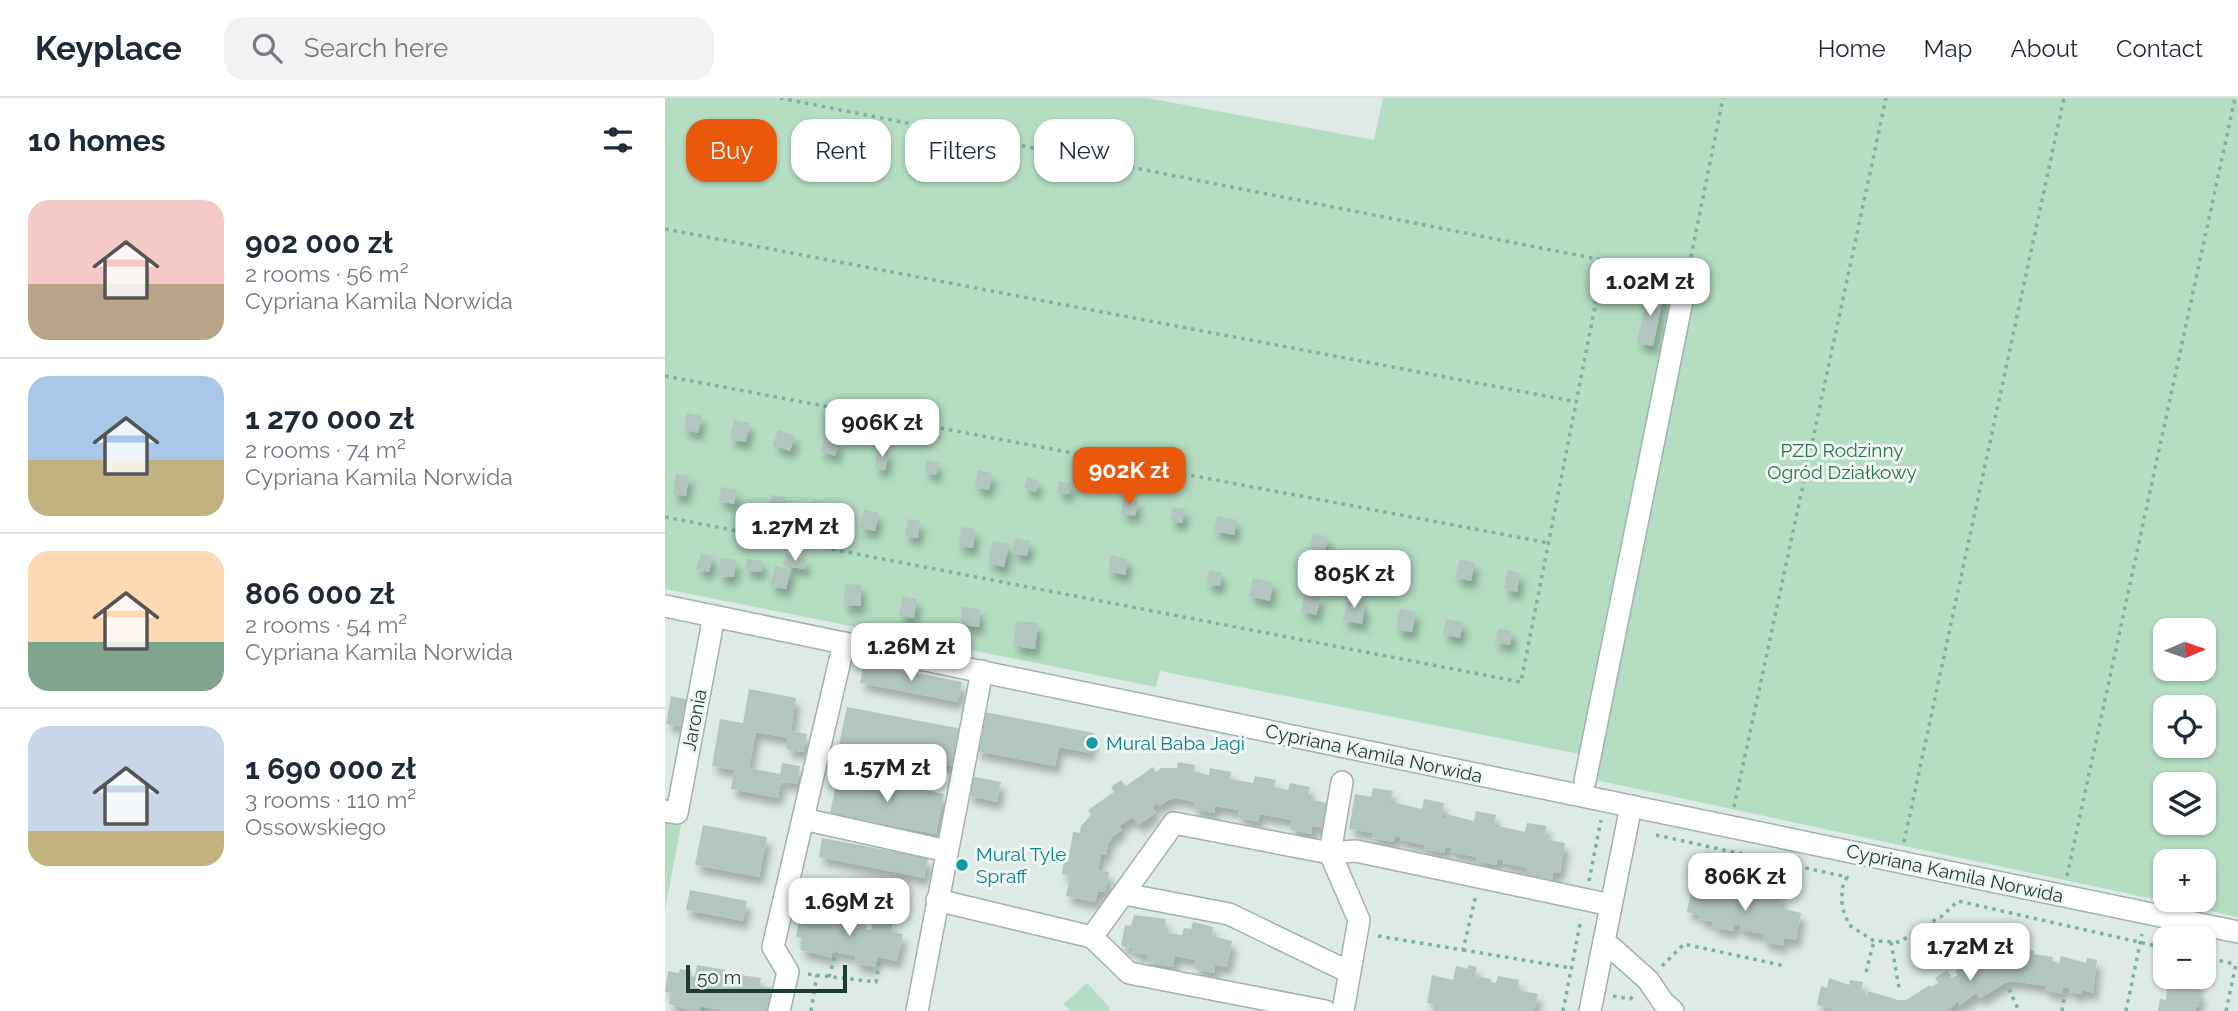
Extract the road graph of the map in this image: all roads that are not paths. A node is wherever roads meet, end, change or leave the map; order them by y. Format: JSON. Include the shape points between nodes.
{"nodes":[{"id":1,"x":1687,"y":276,"type":"road end"},
{"id":2,"x":665,"y":606,"type":"edge"},
{"id":3,"x":714,"y":616,"type":"junction"},
{"id":4,"x":844,"y":643,"type":"junction"},
{"id":5,"x":982,"y":671,"type":"junction"},
{"id":6,"x":1585,"y":781,"type":"dead end"},
{"id":7,"x":1342,"y":782,"type":"dead end"},
{"id":8,"x":1631,"y":806,"type":"junction"},
{"id":9,"x":665,"y":811,"type":"edge"},
{"id":10,"x":803,"y":819,"type":"junction"},
{"id":11,"x":947,"y":851,"type":"junction"},
{"id":12,"x":1330,"y":853,"type":"junction"},
{"id":13,"x":1124,"y":894,"type":"junction"},
{"id":14,"x":937,"y":900,"type":"junction"},
{"id":15,"x":1611,"y":905,"type":"junction"},
{"id":16,"x":2238,"y":932,"type":"edge"},
{"id":17,"x":1092,"y":937,"type":"junction"},
{"id":18,"x":1604,"y":941,"type":"junction"},
{"id":19,"x":1349,"y":972,"type":"junction"},
{"id":20,"x":1592,"y":1002,"type":"edge"},
{"id":21,"x":779,"y":1011,"type":"edge"},
{"id":22,"x":917,"y":1011,"type":"edge"},
{"id":23,"x":1325,"y":1011,"type":"edge"},
{"id":24,"x":1343,"y":1011,"type":"edge"},
{"id":25,"x":1673,"y":1011,"type":"edge"}],
"edges":[{"from":1,"to":6,"type":"street"},
{"from":2,"to":3,"type":"street","name":"Cypriana Kamila Norwida"},
{"from":3,"to":4,"type":"street","name":"Cypriana Kamila Norwida"},
{"from":3,"to":9,"type":"street","name":"Jaronia","via":[[677,813]]},
{"from":4,"to":5,"type":"street","name":"Cypriana Kamila Norwida"},
{"from":4,"to":10,"type":"street"},
{"from":5,"to":8,"type":"street","name":"Cypriana Kamila Norwida"},
{"from":5,"to":11,"type":"street"},
{"from":7,"to":12,"type":"street"},
{"from":8,"to":15,"type":"street"},
{"from":8,"to":16,"type":"street","name":"Cypriana Kamila Norwida"},
{"from":10,"to":11,"type":"street"},
{"from":10,"to":21,"type":"street","via":[[773,947],[788,972]]},
{"from":11,"to":14,"type":"street"},
{"from":12,"to":13,"type":"street","via":[[1174,823]]},
{"from":12,"to":15,"type":"street","via":[[1356,851]]},
{"from":12,"to":19,"type":"street","via":[[1359,920]]},
{"from":13,"to":17,"type":"street"},
{"from":13,"to":19,"type":"street","via":[[1230,914]]},
{"from":14,"to":17,"type":"street"},
{"from":14,"to":22,"type":"street"},
{"from":15,"to":18,"type":"street"},
{"from":17,"to":23,"type":"street","via":[[1129,973]]},
{"from":18,"to":20,"type":"street"},
{"from":18,"to":25,"type":"street","via":[[1648,980]]},
{"from":19,"to":24,"type":"street"}]}
